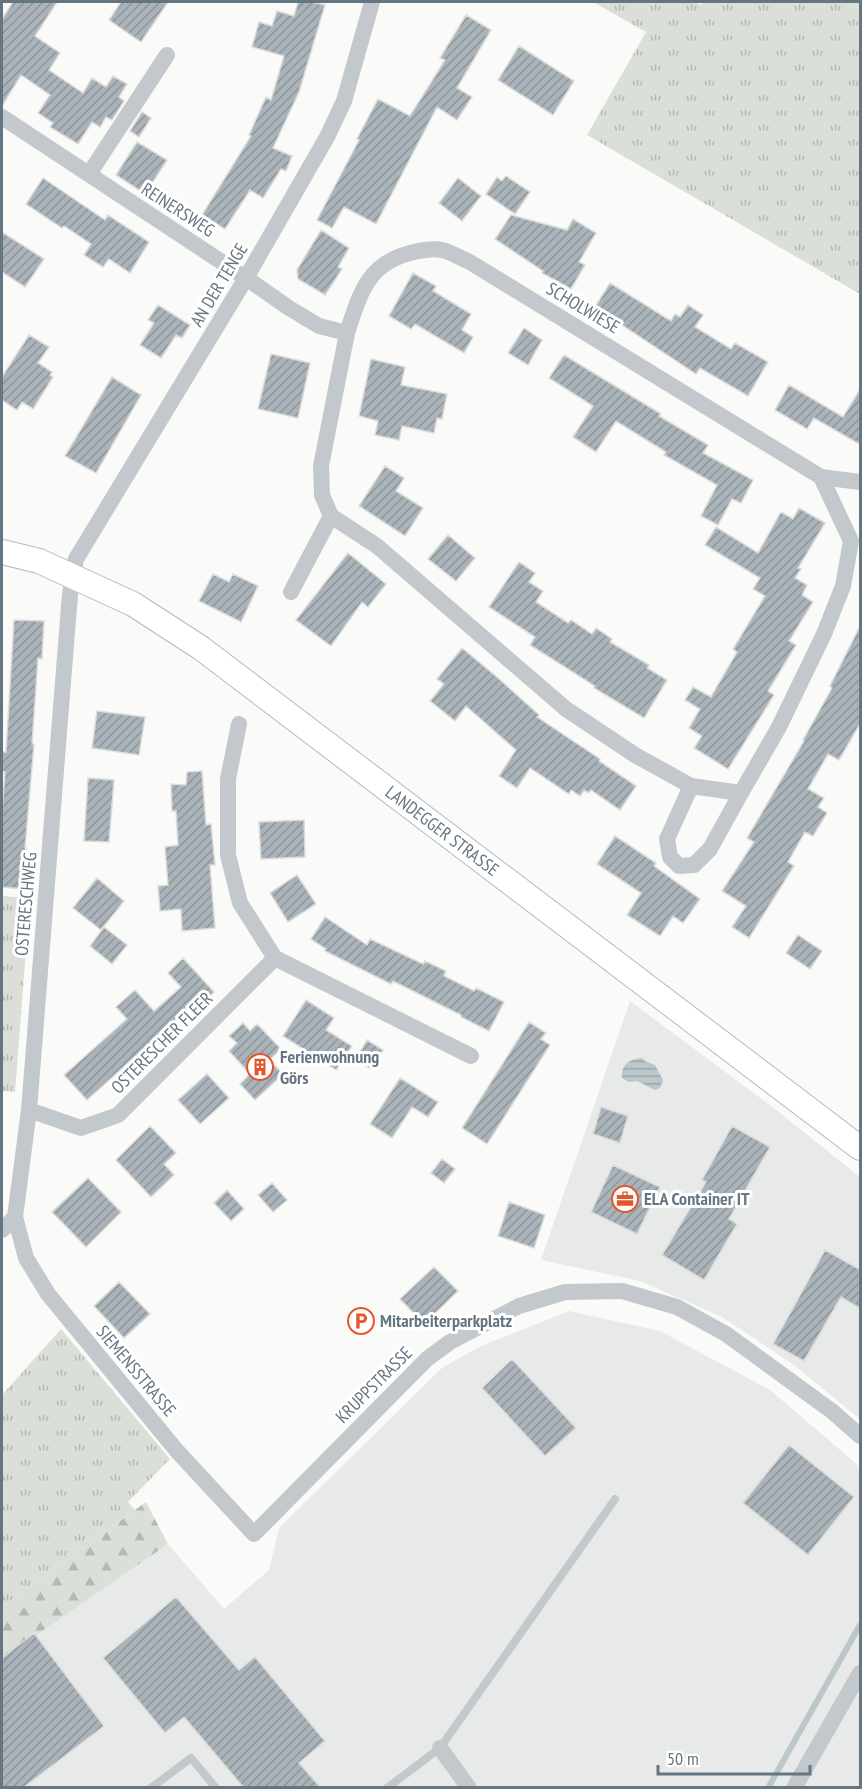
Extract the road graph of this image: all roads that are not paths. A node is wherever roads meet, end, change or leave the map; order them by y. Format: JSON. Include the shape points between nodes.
{"nodes":[{"id":1,"x":372,"y":2,"type":"edge"},
{"id":2,"x":167,"y":55,"type":"dead end"},
{"id":3,"x":2,"y":117,"type":"edge"},
{"id":4,"x":89,"y":174,"type":"junction"},
{"id":5,"x":246,"y":278,"type":"junction"},
{"id":6,"x":347,"y":333,"type":"junction"},
{"id":7,"x":821,"y":477,"type":"junction"},
{"id":8,"x":861,"y":482,"type":"edge"},
{"id":9,"x":330,"y":516,"type":"junction"},
{"id":10,"x":856,"y":539,"type":"edge"},
{"id":11,"x":2,"y":552,"type":"edge"},
{"id":12,"x":73,"y":575,"type":"junction"},
{"id":13,"x":291,"y":592,"type":"dead end"},
{"id":14,"x":239,"y":724,"type":"dead end"},
{"id":15,"x":692,"y":786,"type":"junction"},
{"id":16,"x":741,"y":793,"type":"junction"},
{"id":17,"x":275,"y":958,"type":"junction"},
{"id":18,"x":471,"y":1056,"type":"dead end"},
{"id":19,"x":30,"y":1110,"type":"junction"},
{"id":20,"x":861,"y":1148,"type":"edge"},
{"id":21,"x":15,"y":1217,"type":"junction"},
{"id":22,"x":2,"y":1230,"type":"edge"},
{"id":23,"x":861,"y":1436,"type":"edge"},
{"id":24,"x":615,"y":1499,"type":"dead end"},
{"id":25,"x":254,"y":1534,"type":"joint"},
{"id":26,"x":861,"y":1673,"type":"edge"},
{"id":27,"x":440,"y":1748,"type":"junction"},
{"id":28,"x":154,"y":1787,"type":"edge"},
{"id":29,"x":216,"y":1788,"type":"edge"},
{"id":30,"x":387,"y":1788,"type":"edge"},
{"id":31,"x":469,"y":1788,"type":"edge"},
{"id":32,"x":794,"y":1788,"type":"edge"}],
"edges":[{"from":1,"to":5,"type":"street","name":"AN DER TENGE","via":[[344,101]]},
{"from":2,"to":4,"type":"street"},
{"from":3,"to":4,"type":"street","name":"REINERSWEG"},
{"from":4,"to":5,"type":"street","name":"REINERSWEG"},
{"from":5,"to":6,"type":"street","via":[[319,326]]},
{"from":5,"to":12,"type":"street","name":"AN DER TENGE","via":[[84,543]]},
{"from":6,"to":7,"type":"street","name":"SCHOLWIESE","via":[[358,297],[376,270],[400,255],[442,250],[468,261]]},
{"from":6,"to":9,"type":"street","name":"SCHOLWIESE","via":[[321,466],[322,495]]},
{"from":7,"to":8,"type":"street","name":"SCHOLWIESE"},
{"from":7,"to":10,"type":"street"},
{"from":9,"to":13,"type":"street"},
{"from":9,"to":15,"type":"street","via":[[377,546],[566,709],[635,755]]},
{"from":10,"to":16,"type":"street","via":[[824,634],[779,727]]},
{"from":11,"to":12,"type":"main road","name":"LANDEGGER STRASSE"},
{"from":12,"to":19,"type":"street","name":"OSTERESCHWEG"},
{"from":12,"to":20,"type":"main road","name":"LANDEGGER STRASSE","via":[[133,604],[201,648]]},
{"from":14,"to":17,"type":"street","via":[[228,779],[228,855],[240,903]]},
{"from":15,"to":16,"type":"street"},
{"from":15,"to":16,"type":"street","via":[[667,839],[670,857],[679,866],[694,866],[710,849]]},
{"from":17,"to":18,"type":"street"},
{"from":17,"to":19,"type":"street","name":"OSTERESCHER FLEER","via":[[118,1114],[81,1128]]},
{"from":19,"to":21,"type":"street","name":"OSTERESCHWEG"},
{"from":21,"to":22,"type":"street"},
{"from":21,"to":25,"type":"street","name":"SIEMENSSTRASSE","via":[[26,1258],[48,1294],[177,1451]]},
{"from":23,"to":25,"type":"street","name":"KRUPPSTRASSE","via":[[726,1334],[677,1307],[622,1291],[565,1292],[519,1306],[450,1342],[428,1359]]},
{"from":24,"to":27,"type":"lane"},
{"from":26,"to":32,"type":"street"},
{"from":27,"to":30,"type":"lane"},
{"from":27,"to":31,"type":"street"},
{"from":28,"to":29,"type":"lane","via":[[191,1758]]}]}
